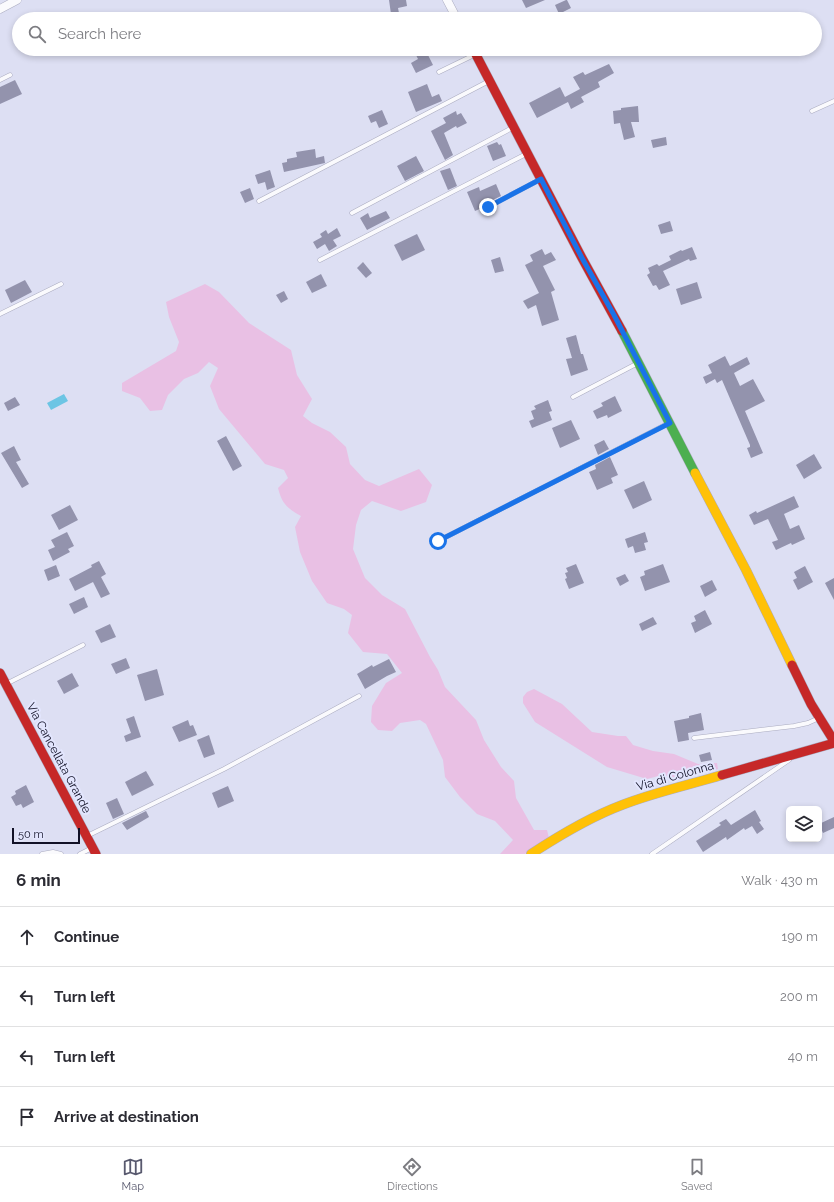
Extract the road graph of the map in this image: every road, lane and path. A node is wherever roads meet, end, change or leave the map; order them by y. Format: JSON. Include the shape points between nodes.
{"nodes":[{"id":1,"x":17,"y":0,"type":"edge"},
{"id":2,"x":447,"y":0,"type":"edge"},
{"id":3,"x":0,"y":9,"type":"edge"},
{"id":4,"x":453,"y":12,"type":"edge"},
{"id":5,"x":467,"y":56,"type":"edge"},
{"id":6,"x":476,"y":56,"type":"edge"},
{"id":7,"x":439,"y":72,"type":"dead end"},
{"id":8,"x":10,"y":75,"type":"dead end"},
{"id":9,"x":0,"y":80,"type":"edge"},
{"id":10,"x":490,"y":80,"type":"junction"},
{"id":11,"x":834,"y":101,"type":"edge"},
{"id":12,"x":812,"y":111,"type":"dead end"},
{"id":13,"x":514,"y":127,"type":"junction"},
{"id":14,"x":528,"y":153,"type":"junction"},
{"id":15,"x":541,"y":179,"type":"junction"},
{"id":16,"x":259,"y":201,"type":"dead end"},
{"id":17,"x":488,"y":207,"type":"dead end"},
{"id":18,"x":352,"y":213,"type":"dead end"},
{"id":19,"x":320,"y":260,"type":"dead end"},
{"id":20,"x":61,"y":284,"type":"dead end"},
{"id":21,"x":0,"y":314,"type":"edge"},
{"id":22,"x":639,"y":363,"type":"junction"},
{"id":23,"x":573,"y":397,"type":"dead end"},
{"id":24,"x":670,"y":423,"type":"junction"},
{"id":25,"x":438,"y":541,"type":"dead end"},
{"id":26,"x":82,"y":645,"type":"dead end"},
{"id":27,"x":0,"y":673,"type":"edge"},
{"id":28,"x":6,"y":684,"type":"junction"},
{"id":29,"x":359,"y":696,"type":"dead end"},
{"id":30,"x":820,"y":718,"type":"junction"},
{"id":31,"x":694,"y":738,"type":"dead end"},
{"id":32,"x":834,"y":742,"type":"edge"},
{"id":33,"x":800,"y":753,"type":"junction"},
{"id":34,"x":87,"y":836,"type":"junction"},
{"id":35,"x":94,"y":851,"type":"edge"},
{"id":36,"x":42,"y":854,"type":"edge"},
{"id":37,"x":61,"y":854,"type":"edge"},
{"id":38,"x":80,"y":854,"type":"edge"},
{"id":39,"x":531,"y":854,"type":"edge"},
{"id":40,"x":652,"y":854,"type":"edge"}],
"edges":[{"from":1,"to":3,"type":"street"},
{"from":2,"to":4,"type":"street"},
{"from":5,"to":7,"type":"lane"},
{"from":6,"to":10,"type":"street"},
{"from":8,"to":9,"type":"lane"},
{"from":10,"to":13,"type":"street"},
{"from":10,"to":16,"type":"lane"},
{"from":11,"to":12,"type":"lane"},
{"from":13,"to":14,"type":"street"},
{"from":13,"to":18,"type":"lane"},
{"from":14,"to":15,"type":"street"},
{"from":14,"to":19,"type":"lane"},
{"from":15,"to":17,"type":"lane"},
{"from":15,"to":22,"type":"street"},
{"from":20,"to":21,"type":"lane"},
{"from":22,"to":23,"type":"lane"},
{"from":22,"to":24,"type":"street"},
{"from":24,"to":25,"type":"lane"},
{"from":24,"to":30,"type":"street"},
{"from":26,"to":28,"type":"lane"},
{"from":27,"to":28,"type":"street","name":"Via Cancellata Grande"},
{"from":28,"to":34,"type":"street","name":"Via Cancellata Grande"},
{"from":29,"to":34,"type":"lane","via":[[224,769]]},
{"from":30,"to":31,"type":"lane","via":[[794,726]]},
{"from":30,"to":32,"type":"street"},
{"from":32,"to":33,"type":"street","name":"Via di Colonna"},
{"from":33,"to":39,"type":"street","name":"Via di Colonna","via":[[613,808],[579,823]]},
{"from":33,"to":40,"type":"lane"},
{"from":34,"to":35,"type":"street","name":"Via Cancellata Grande"},
{"from":35,"to":38,"type":"lane"},
{"from":36,"to":37,"type":"lane"}]}
